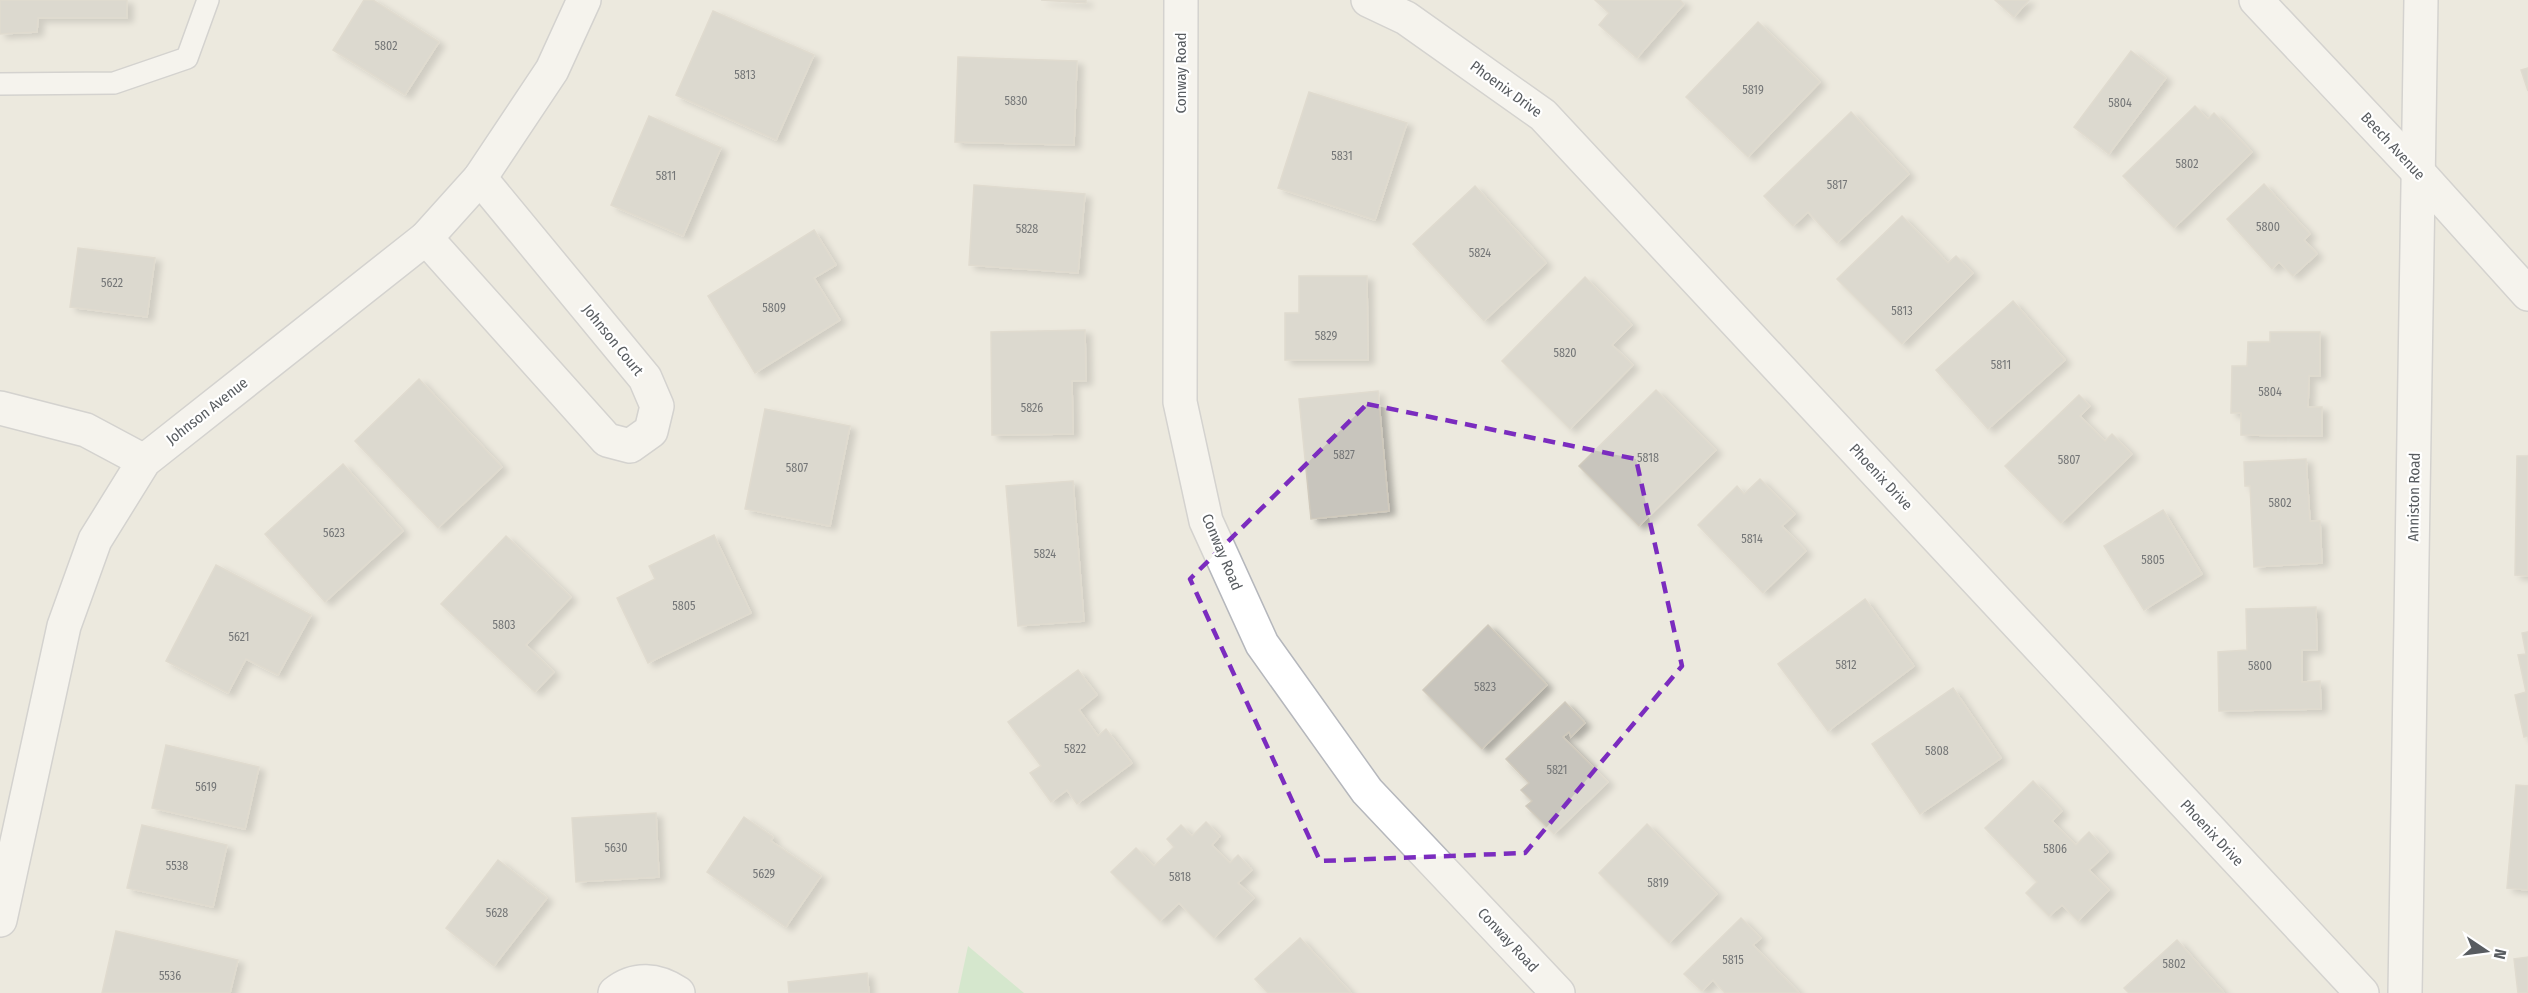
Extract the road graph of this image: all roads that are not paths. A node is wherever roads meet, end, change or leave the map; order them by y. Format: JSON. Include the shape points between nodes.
{"nodes":[{"id":1,"x":208,"y":0,"type":"edge"},
{"id":2,"x":584,"y":0,"type":"edge"},
{"id":3,"x":1181,"y":0,"type":"edge"},
{"id":4,"x":1368,"y":0,"type":"edge"},
{"id":5,"x":2256,"y":0,"type":"edge"},
{"id":6,"x":2421,"y":0,"type":"edge"},
{"id":7,"x":0,"y":84,"type":"edge"},
{"id":8,"x":2419,"y":173,"type":"junction"},
{"id":9,"x":480,"y":178,"type":"junction"},
{"id":10,"x":426,"y":238,"type":"junction"},
{"id":11,"x":2528,"y":294,"type":"edge"},
{"id":12,"x":0,"y":408,"type":"edge"},
{"id":13,"x":144,"y":461,"type":"junction"},
{"id":14,"x":0,"y":920,"type":"edge"},
{"id":15,"x":615,"y":993,"type":"edge"},
{"id":16,"x":678,"y":993,"type":"edge"},
{"id":17,"x":1558,"y":993,"type":"edge"},
{"id":18,"x":2362,"y":993,"type":"edge"},
{"id":19,"x":2405,"y":993,"type":"edge"}],
"edges":[{"from":1,"to":7,"type":"lane","via":[[187,58],[114,83]]},
{"from":2,"to":9,"type":"street","name":"Johnson Avenue","via":[[552,69]]},
{"from":3,"to":17,"type":"street","name":"Conway Road","via":[[1180,402],[1206,522],[1262,644],[1367,790]]},
{"from":4,"to":18,"type":"street","name":"Phoenix Drive","via":[[1406,18],[1543,115]]},
{"from":5,"to":8,"type":"street","name":"Beech Avenue"},
{"from":6,"to":8,"type":"street","name":"Anniston Road"},
{"from":8,"to":11,"type":"street","name":"Beech Avenue"},
{"from":8,"to":19,"type":"street","name":"Anniston Road"},
{"from":9,"to":10,"type":"street","name":"Johnson Avenue"},
{"from":9,"to":10,"type":"street","name":"Johnson Court","via":[[645,378],[657,406],[651,431],[630,446],[607,440]]},
{"from":10,"to":13,"type":"street","name":"Johnson Avenue"},
{"from":12,"to":13,"type":"street","via":[[86,430]]},
{"from":13,"to":14,"type":"street","name":"Johnson Avenue","via":[[95,540],[64,626]]},
{"from":15,"to":16,"type":"street","via":[[630,983],[647,981]]}]}
